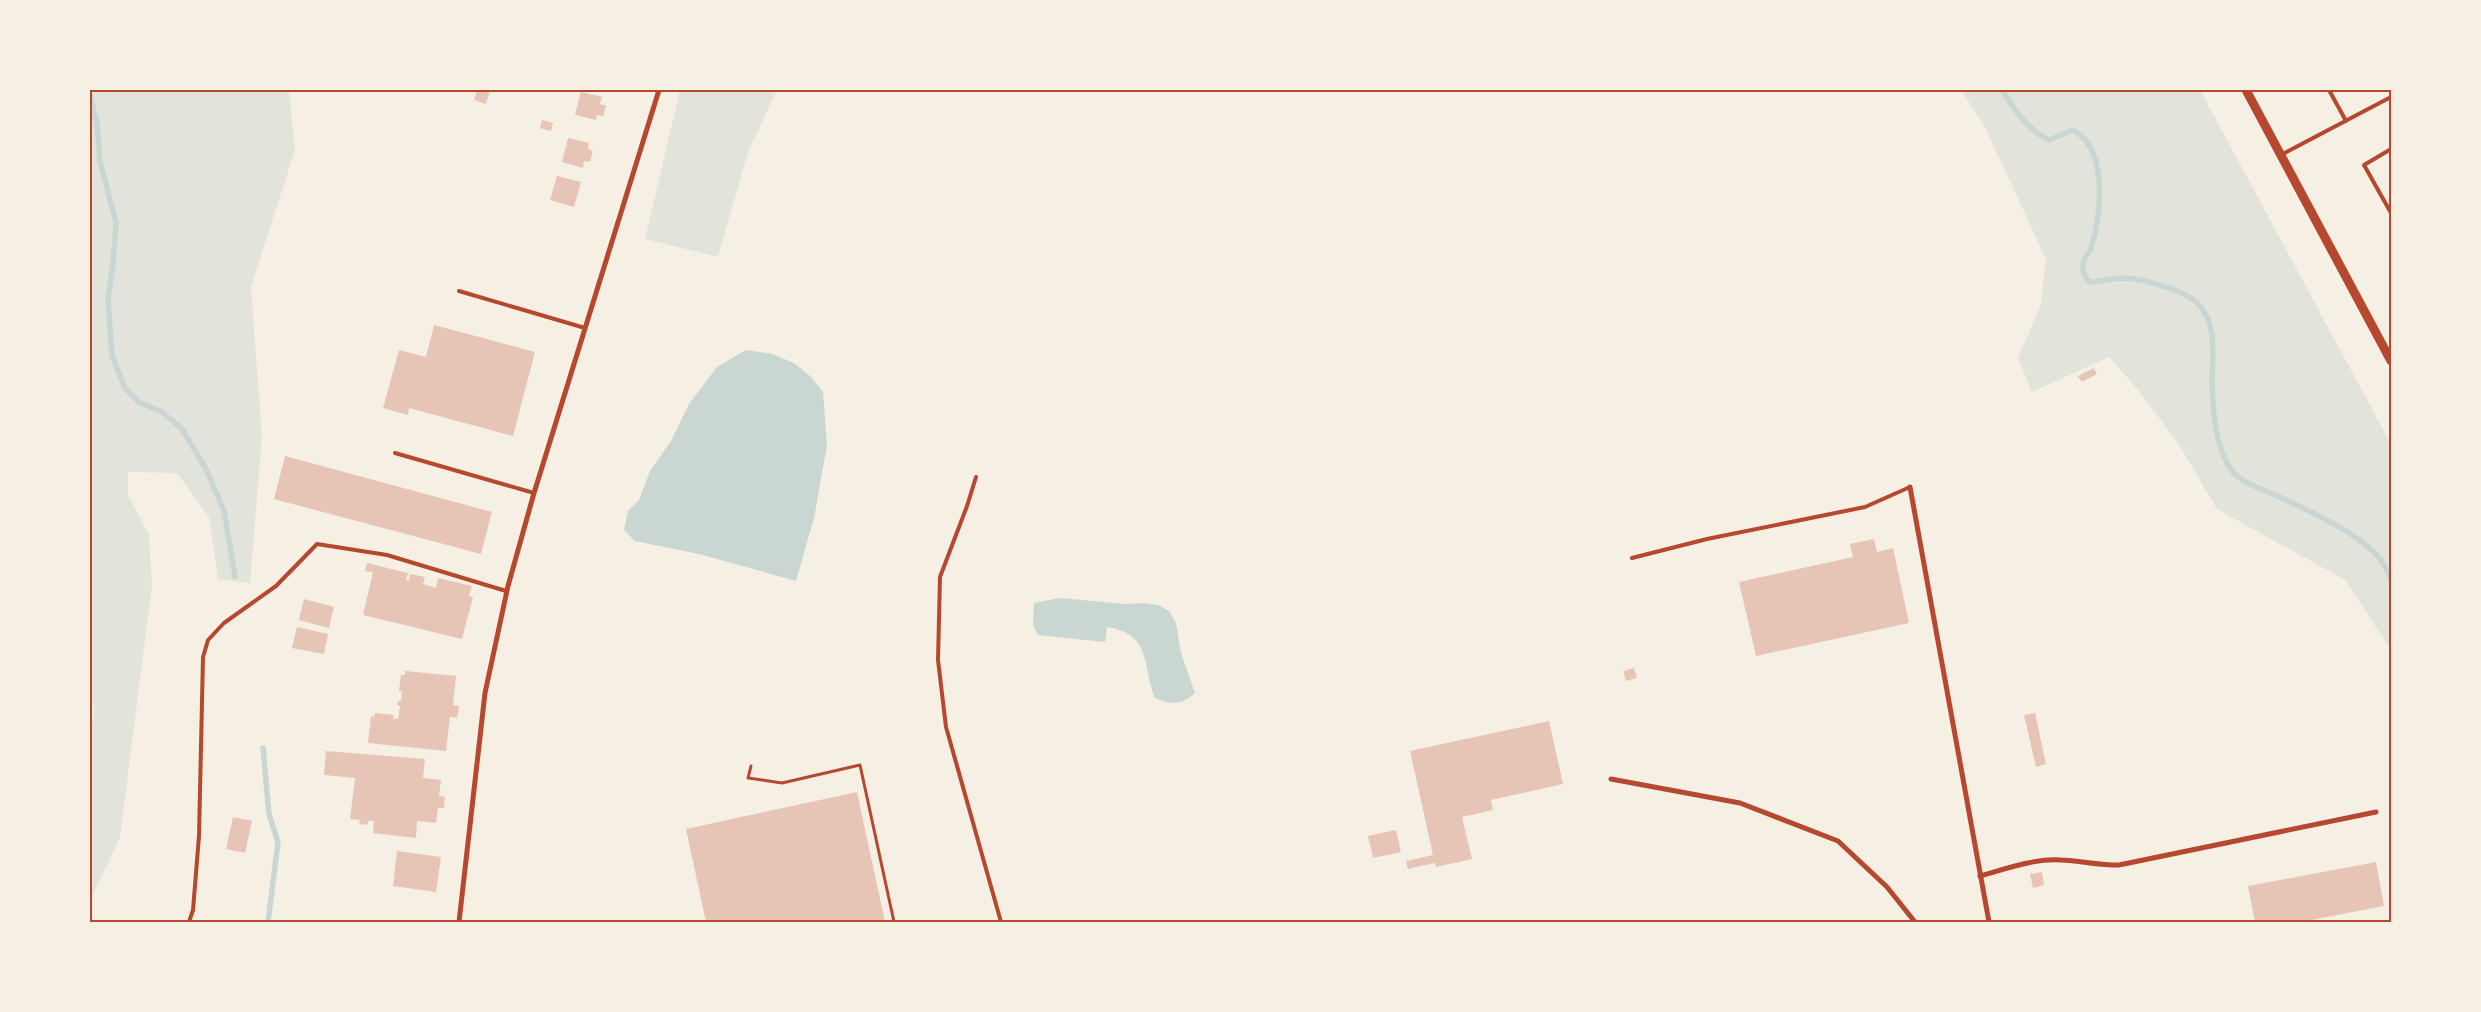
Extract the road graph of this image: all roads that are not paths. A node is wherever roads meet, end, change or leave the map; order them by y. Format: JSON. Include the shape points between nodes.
{"nodes":[{"id":1,"x":659,"y":90,"type":"edge"},
{"id":2,"x":2246,"y":90,"type":"edge"},
{"id":3,"x":2329,"y":90,"type":"edge"},
{"id":4,"x":2391,"y":97,"type":"edge"},
{"id":5,"x":2346,"y":121,"type":"junction"},
{"id":6,"x":2391,"y":149,"type":"edge"},
{"id":7,"x":2280,"y":155,"type":"junction"},
{"id":8,"x":2391,"y":213,"type":"edge"},
{"id":9,"x":459,"y":291,"type":"dead end"},
{"id":10,"x":585,"y":328,"type":"junction"},
{"id":11,"x":2391,"y":361,"type":"edge"},
{"id":12,"x":395,"y":453,"type":"dead end"},
{"id":13,"x":976,"y":477,"type":"dead end"},
{"id":14,"x":1910,"y":487,"type":"joint"},
{"id":15,"x":534,"y":493,"type":"junction"},
{"id":16,"x":1632,"y":558,"type":"dead end"},
{"id":17,"x":506,"y":591,"type":"junction"},
{"id":18,"x":1611,"y":779,"type":"dead end"},
{"id":19,"x":2376,"y":812,"type":"dead end"},
{"id":20,"x":1980,"y":876,"type":"junction"},
{"id":21,"x":189,"y":922,"type":"edge"},
{"id":22,"x":459,"y":922,"type":"edge"},
{"id":23,"x":1001,"y":922,"type":"edge"},
{"id":24,"x":1915,"y":922,"type":"edge"},
{"id":25,"x":1989,"y":922,"type":"edge"}],
"edges":[{"from":1,"to":10,"type":"street"},
{"from":2,"to":7,"type":"street"},
{"from":3,"to":5,"type":"lane"},
{"from":4,"to":5,"type":"lane"},
{"from":5,"to":7,"type":"lane"},
{"from":6,"to":8,"type":"lane","via":[[2364,165]]},
{"from":7,"to":11,"type":"street"},
{"from":9,"to":10,"type":"lane"},
{"from":10,"to":15,"type":"street"},
{"from":12,"to":15,"type":"lane"},
{"from":13,"to":23,"type":"lane","via":[[940,577],[938,660],[946,727]]},
{"from":14,"to":16,"type":"lane","via":[[1865,507],[1707,539]]},
{"from":14,"to":20,"type":"street"},
{"from":15,"to":17,"type":"street"},
{"from":17,"to":21,"type":"lane","via":[[387,555],[317,544],[276,586],[224,623],[208,640],[203,657],[199,836],[193,910]]},
{"from":17,"to":22,"type":"street","via":[[486,693]]},
{"from":18,"to":24,"type":"street","via":[[1740,803],[1838,841],[1887,887]]},
{"from":19,"to":20,"type":"street","via":[[2119,865],[2095,866],[2060,860]]},
{"from":20,"to":25,"type":"street"}]}
